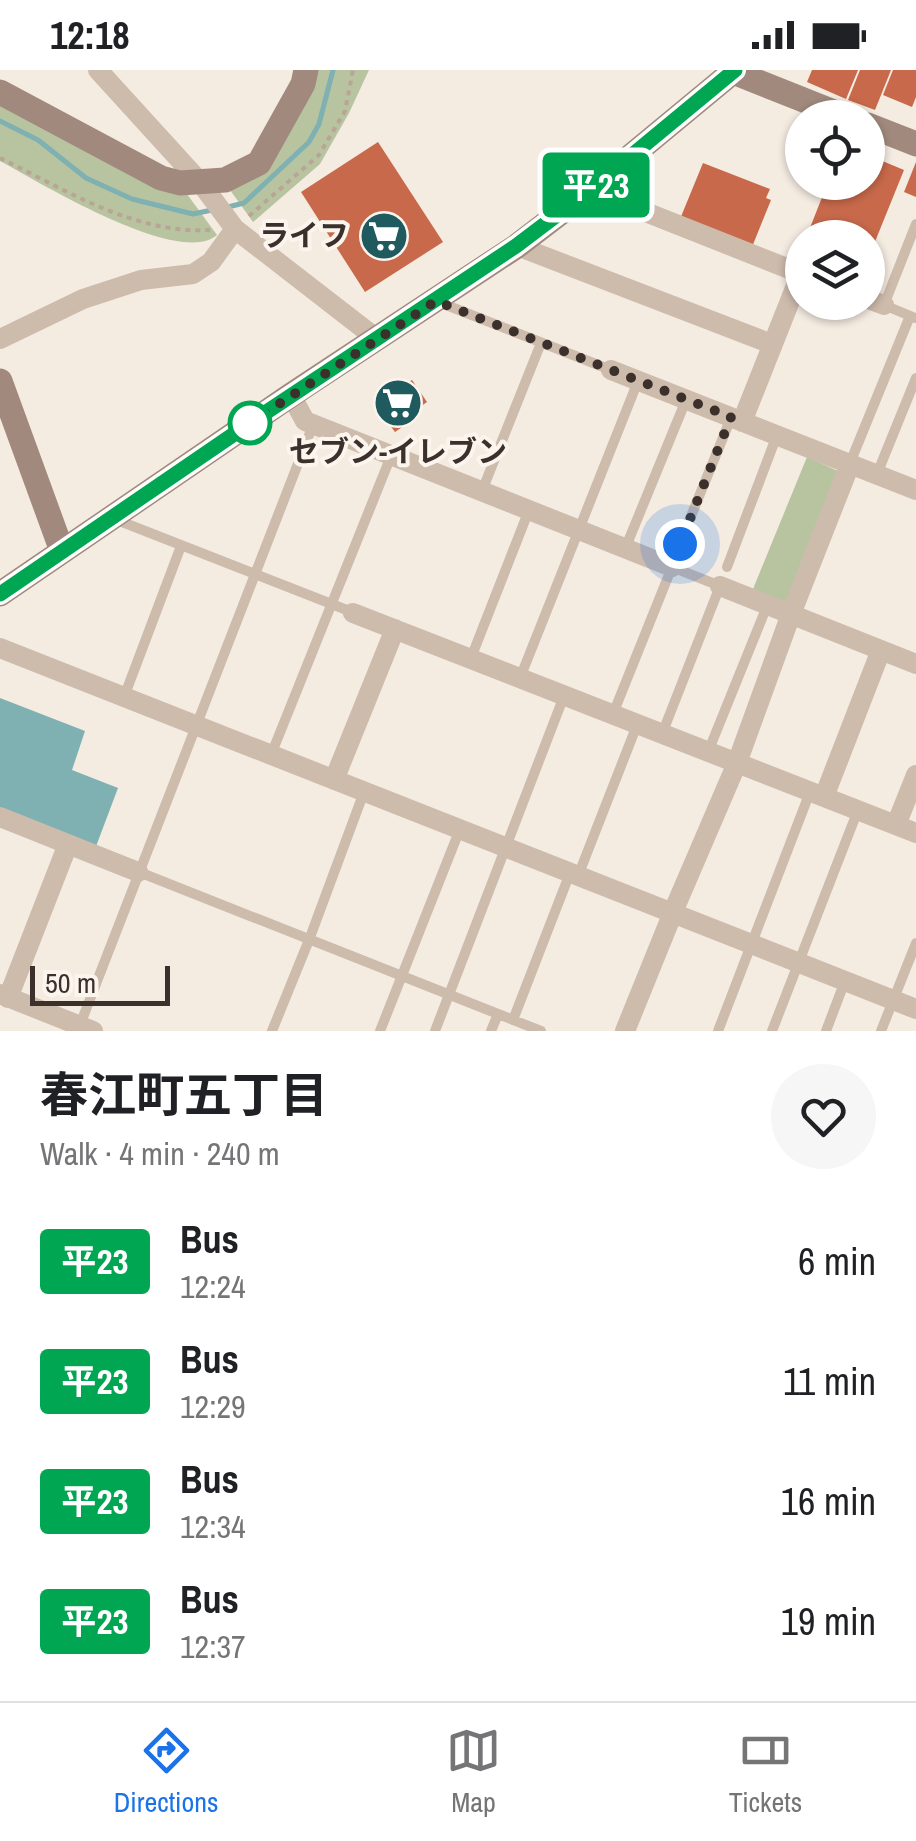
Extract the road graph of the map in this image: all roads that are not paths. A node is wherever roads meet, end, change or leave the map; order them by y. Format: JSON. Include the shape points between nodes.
{"nodes":[{"id":1,"x":98,"y":70,"type":"edge"},
{"id":2,"x":306,"y":70,"type":"edge"},
{"id":3,"x":732,"y":71,"type":"edge"},
{"id":4,"x":0,"y":92,"type":"edge"},
{"id":5,"x":804,"y":100,"type":"edge"},
{"id":6,"x":885,"y":132,"type":"edge"},
{"id":7,"x":916,"y":144,"type":"edge"},
{"id":8,"x":200,"y":182,"type":"junction"},
{"id":9,"x":590,"y":190,"type":"junction"},
{"id":10,"x":916,"y":224,"type":"edge"},
{"id":11,"x":235,"y":229,"type":"junction"},
{"id":12,"x":516,"y":246,"type":"junction"},
{"id":13,"x":785,"y":267,"type":"edge"},
{"id":14,"x":885,"y":284,"type":"edge"},
{"id":15,"x":436,"y":301,"type":"junction"},
{"id":16,"x":885,"y":306,"type":"edge"},
{"id":17,"x":785,"y":314,"type":"edge"},
{"id":18,"x":913,"y":317,"type":"edge"},
{"id":19,"x":0,"y":339,"type":"edge"},
{"id":20,"x":377,"y":339,"type":"junction"},
{"id":21,"x":541,"y":343,"type":"junction"},
{"id":22,"x":772,"y":344,"type":"junction"},
{"id":23,"x":612,"y":370,"type":"joint"},
{"id":24,"x":916,"y":378,"type":"edge"},
{"id":25,"x":0,"y":380,"type":"edge"},
{"id":26,"x":638,"y":381,"type":"junction"},
{"id":27,"x":291,"y":395,"type":"junction"},
{"id":28,"x":686,"y":400,"type":"junction"},
{"id":29,"x":736,"y":419,"type":"junction"},
{"id":30,"x":314,"y":424,"type":"junction"},
{"id":31,"x":777,"y":435,"type":"junction"},
{"id":32,"x":391,"y":456,"type":"junction"},
{"id":33,"x":850,"y":464,"type":"junction"},
{"id":34,"x":877,"y":474,"type":"junction"},
{"id":35,"x":916,"y":490,"type":"edge"},
{"id":36,"x":482,"y":492,"type":"junction"},
{"id":37,"x":529,"y":510,"type":"junction"},
{"id":38,"x":110,"y":518,"type":"junction"},
{"id":39,"x":577,"y":530,"type":"junction"},
{"id":40,"x":680,"y":544,"type":"dead end"},
{"id":41,"x":181,"y":546,"type":"junction"},
{"id":42,"x":625,"y":548,"type":"junction"},
{"id":43,"x":62,"y":551,"type":"junction"},
{"id":44,"x":672,"y":567,"type":"junction"},
{"id":45,"x":255,"y":574,"type":"junction"},
{"id":46,"x":723,"y":576,"type":"junction"},
{"id":47,"x":0,"y":594,"type":"edge"},
{"id":48,"x":330,"y":604,"type":"junction"},
{"id":49,"x":767,"y":605,"type":"junction"},
{"id":50,"x":353,"y":613,"type":"joint"},
{"id":51,"x":790,"y":614,"type":"junction"},
{"id":52,"x":395,"y":629,"type":"junction"},
{"id":53,"x":0,"y":648,"type":"edge"},
{"id":54,"x":880,"y":650,"type":"junction"},
{"id":55,"x":471,"y":659,"type":"junction"},
{"id":56,"x":916,"y":664,"type":"edge"},
{"id":57,"x":520,"y":678,"type":"junction"},
{"id":58,"x":564,"y":696,"type":"junction"},
{"id":59,"x":124,"y":697,"type":"junction"},
{"id":60,"x":613,"y":714,"type":"junction"},
{"id":61,"x":637,"y":724,"type":"junction"},
{"id":62,"x":196,"y":726,"type":"junction"},
{"id":63,"x":662,"y":734,"type":"junction"},
{"id":64,"x":708,"y":752,"type":"junction"},
{"id":65,"x":271,"y":755,"type":"junction"},
{"id":66,"x":737,"y":763,"type":"junction"},
{"id":67,"x":916,"y":775,"type":"edge"},
{"id":68,"x":334,"y":780,"type":"junction"},
{"id":69,"x":364,"y":792,"type":"junction"},
{"id":70,"x":817,"y":794,"type":"junction"},
{"id":71,"x":858,"y":810,"type":"junction"},
{"id":72,"x":0,"y":816,"type":"edge"},
{"id":73,"x":906,"y":829,"type":"edge"},
{"id":74,"x":460,"y":830,"type":"junction"},
{"id":75,"x":68,"y":844,"type":"junction"},
{"id":76,"x":504,"y":847,"type":"junction"},
{"id":77,"x":138,"y":872,"type":"junction"},
{"id":78,"x":574,"y":874,"type":"junction"},
{"id":79,"x":672,"y":914,"type":"junction"},
{"id":80,"x":309,"y":940,"type":"junction"},
{"id":81,"x":916,"y":943,"type":"edge"},
{"id":82,"x":752,"y":945,"type":"junction"},
{"id":83,"x":799,"y":963,"type":"junction"},
{"id":84,"x":402,"y":976,"type":"junction"},
{"id":85,"x":845,"y":981,"type":"junction"},
{"id":86,"x":449,"y":995,"type":"junction"},
{"id":87,"x":4,"y":996,"type":"edge"},
{"id":88,"x":893,"y":1000,"type":"junction"},
{"id":89,"x":916,"y":1010,"type":"edge"},
{"id":90,"x":498,"y":1014,"type":"junction"},
{"id":91,"x":512,"y":1020,"type":"junction"},
{"id":92,"x":86,"y":1028,"type":"edge"},
{"id":93,"x":272,"y":1031,"type":"edge"},
{"id":94,"x":380,"y":1031,"type":"edge"},
{"id":95,"x":436,"y":1031,"type":"edge"},
{"id":96,"x":491,"y":1031,"type":"edge"},
{"id":97,"x":541,"y":1031,"type":"edge"},
{"id":98,"x":625,"y":1031,"type":"edge"},
{"id":99,"x":718,"y":1031,"type":"edge"},
{"id":100,"x":772,"y":1031,"type":"edge"},
{"id":101,"x":826,"y":1031,"type":"edge"},
{"id":102,"x":881,"y":1031,"type":"edge"}],
"edges":[{"from":1,"to":8,"type":"street"},
{"from":2,"to":8,"type":"street","via":[[260,162],[225,180]]},
{"from":3,"to":5,"type":"street"},
{"from":3,"to":9,"type":"street"},
{"from":4,"to":8,"type":"street","via":[[161,178]]},
{"from":6,"to":7,"type":"street"},
{"from":8,"to":11,"type":"street"},
{"from":9,"to":12,"type":"street"},
{"from":9,"to":13,"type":"street"},
{"from":10,"to":14,"type":"lane"},
{"from":11,"to":19,"type":"street","via":[[193,274],[141,280],[83,299]]},
{"from":11,"to":20,"type":"street"},
{"from":12,"to":15,"type":"street"},
{"from":12,"to":22,"type":"street"},
{"from":15,"to":20,"type":"street"},
{"from":15,"to":21,"type":"lane"},
{"from":16,"to":18,"type":"lane"},
{"from":17,"to":22,"type":"street"},
{"from":18,"to":33,"type":"lane"},
{"from":20,"to":27,"type":"street"},
{"from":21,"to":23,"type":"lane"},
{"from":21,"to":36,"type":"lane"},
{"from":22,"to":29,"type":"street"},
{"from":23,"to":26,"type":"street"},
{"from":24,"to":34,"type":"lane"},
{"from":25,"to":43,"type":"street"},
{"from":26,"to":28,"type":"street"},
{"from":26,"to":39,"type":"lane"},
{"from":27,"to":30,"type":"street","via":[[305,421]]},
{"from":27,"to":38,"type":"street"},
{"from":28,"to":29,"type":"street"},
{"from":28,"to":42,"type":"lane"},
{"from":29,"to":31,"type":"street"},
{"from":29,"to":40,"type":"lane"},
{"from":30,"to":32,"type":"street"},
{"from":30,"to":45,"type":"lane"},
{"from":31,"to":33,"type":"street"},
{"from":31,"to":46,"type":"lane"},
{"from":32,"to":36,"type":"street"},
{"from":32,"to":48,"type":"lane"},
{"from":33,"to":34,"type":"street"},
{"from":33,"to":51,"type":"street"},
{"from":34,"to":35,"type":"street"},
{"from":36,"to":37,"type":"street"},
{"from":37,"to":39,"type":"street"},
{"from":37,"to":55,"type":"lane"},
{"from":38,"to":41,"type":"lane"},
{"from":38,"to":43,"type":"street"},
{"from":39,"to":42,"type":"street"},
{"from":39,"to":57,"type":"lane"},
{"from":41,"to":45,"type":"lane"},
{"from":41,"to":59,"type":"lane"},
{"from":42,"to":44,"type":"street"},
{"from":43,"to":47,"type":"street"},
{"from":44,"to":46,"type":"lane"},
{"from":44,"to":60,"type":"lane"},
{"from":45,"to":48,"type":"lane"},
{"from":45,"to":62,"type":"lane"},
{"from":46,"to":49,"type":"street"},
{"from":46,"to":63,"type":"lane"},
{"from":48,"to":50,"type":"lane"},
{"from":48,"to":65,"type":"lane"},
{"from":49,"to":51,"type":"street"},
{"from":49,"to":64,"type":"lane"},
{"from":50,"to":52,"type":"street"},
{"from":51,"to":54,"type":"street"},
{"from":51,"to":66,"type":"street"},
{"from":52,"to":55,"type":"street"},
{"from":52,"to":68,"type":"street"},
{"from":53,"to":59,"type":"street"},
{"from":54,"to":56,"type":"street"},
{"from":54,"to":70,"type":"street"},
{"from":55,"to":57,"type":"street"},
{"from":57,"to":58,"type":"street"},
{"from":58,"to":60,"type":"street"},
{"from":58,"to":76,"type":"lane"},
{"from":59,"to":62,"type":"street"},
{"from":60,"to":61,"type":"street"},
{"from":61,"to":63,"type":"street"},
{"from":61,"to":78,"type":"lane"},
{"from":62,"to":65,"type":"street"},
{"from":62,"to":77,"type":"lane"},
{"from":63,"to":64,"type":"street"},
{"from":64,"to":66,"type":"street"},
{"from":65,"to":68,"type":"street"},
{"from":66,"to":70,"type":"street"},
{"from":66,"to":79,"type":"street"},
{"from":67,"to":73,"type":"street"},
{"from":68,"to":69,"type":"street"},
{"from":69,"to":74,"type":"street"},
{"from":69,"to":80,"type":"lane"},
{"from":70,"to":71,"type":"street"},
{"from":70,"to":82,"type":"lane"},
{"from":71,"to":73,"type":"street"},
{"from":71,"to":83,"type":"lane"},
{"from":72,"to":75,"type":"street"},
{"from":74,"to":76,"type":"street"},
{"from":74,"to":84,"type":"lane"},
{"from":75,"to":77,"type":"street"},
{"from":75,"to":87,"type":"street"},
{"from":76,"to":78,"type":"street"},
{"from":76,"to":86,"type":"lane"},
{"from":77,"to":80,"type":"lane"},
{"from":77,"to":92,"type":"lane"},
{"from":78,"to":79,"type":"street"},
{"from":78,"to":91,"type":"lane"},
{"from":79,"to":82,"type":"street"},
{"from":79,"to":98,"type":"street"},
{"from":80,"to":84,"type":"lane"},
{"from":80,"to":93,"type":"lane"},
{"from":81,"to":88,"type":"lane"},
{"from":82,"to":83,"type":"street"},
{"from":82,"to":99,"type":"lane"},
{"from":83,"to":85,"type":"street"},
{"from":83,"to":100,"type":"lane"},
{"from":84,"to":86,"type":"lane"},
{"from":84,"to":94,"type":"lane"},
{"from":85,"to":88,"type":"street"},
{"from":85,"to":101,"type":"lane"},
{"from":86,"to":90,"type":"lane"},
{"from":86,"to":95,"type":"lane"},
{"from":87,"to":92,"type":"street"},
{"from":88,"to":89,"type":"street"},
{"from":88,"to":102,"type":"lane"},
{"from":90,"to":91,"type":"lane"},
{"from":90,"to":96,"type":"lane"},
{"from":91,"to":97,"type":"lane"}]}
